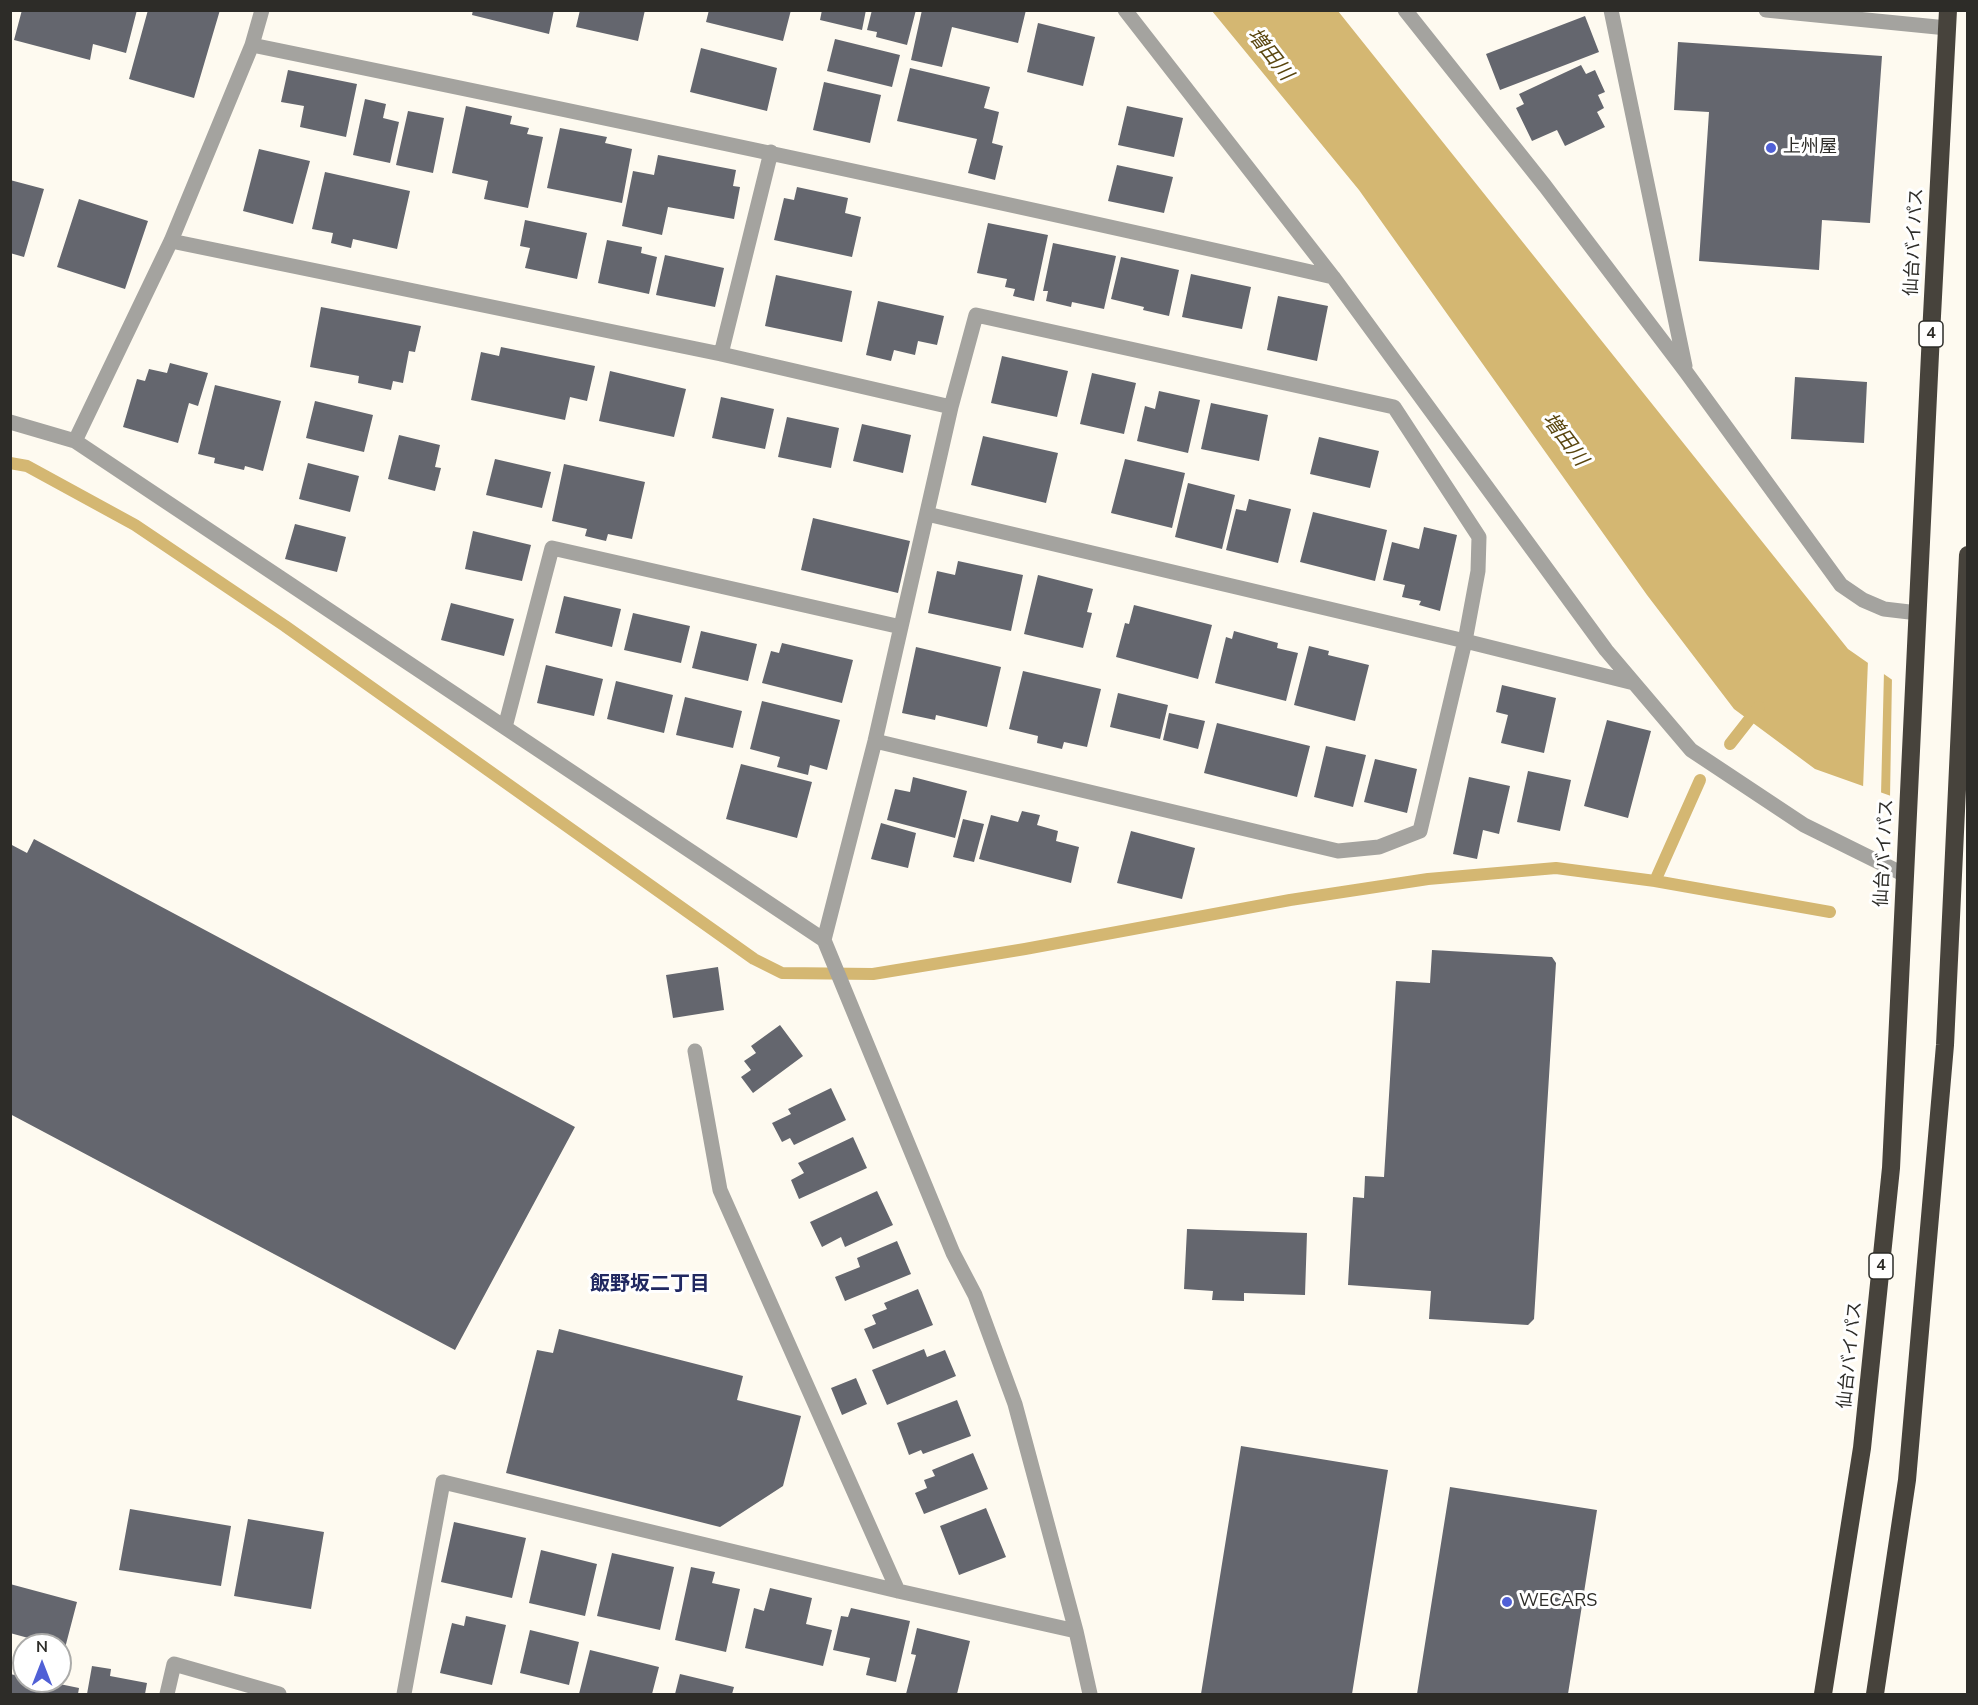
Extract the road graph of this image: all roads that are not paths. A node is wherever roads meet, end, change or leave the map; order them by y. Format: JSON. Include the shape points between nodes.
{"nodes":[{"id":1,"x":262,"y":10,"type":"edge"},
{"id":2,"x":1125,"y":10,"type":"edge"},
{"id":3,"x":1405,"y":10,"type":"edge"},
{"id":4,"x":1611,"y":10,"type":"edge"},
{"id":5,"x":1766,"y":10,"type":"edge"},
{"id":6,"x":1948,"y":19,"type":"edge"},
{"id":7,"x":252,"y":45,"type":"junction"},
{"id":8,"x":771,"y":152,"type":"junction"},
{"id":9,"x":171,"y":241,"type":"junction"},
{"id":10,"x":1333,"y":278,"type":"junction"},
{"id":11,"x":721,"y":354,"type":"junction"},
{"id":12,"x":1686,"y":372,"type":"junction"},
{"id":13,"x":951,"y":407,"type":"junction"},
{"id":14,"x":10,"y":422,"type":"edge"},
{"id":15,"x":75,"y":441,"type":"junction"},
{"id":16,"x":927,"y":514,"type":"junction"},
{"id":17,"x":1968,"y":555,"type":"edge"},
{"id":18,"x":1918,"y":613,"type":"junction"},
{"id":19,"x":901,"y":627,"type":"junction"},
{"id":20,"x":1465,"y":641,"type":"junction"},
{"id":21,"x":1965,"y":653,"type":"edge"},
{"id":22,"x":1634,"y":683,"type":"junction"},
{"id":23,"x":505,"y":727,"type":"junction"},
{"id":24,"x":875,"y":741,"type":"junction"},
{"id":25,"x":1905,"y":875,"type":"junction"},
{"id":26,"x":824,"y":940,"type":"junction"},
{"id":27,"x":695,"y":1051,"type":"dead end"},
{"id":28,"x":898,"y":1591,"type":"junction"},
{"id":29,"x":1076,"y":1631,"type":"junction"},
{"id":30,"x":167,"y":1695,"type":"edge"},
{"id":31,"x":279,"y":1695,"type":"edge"},
{"id":32,"x":404,"y":1695,"type":"edge"},
{"id":33,"x":1090,"y":1695,"type":"edge"},
{"id":34,"x":1823,"y":1695,"type":"edge"},
{"id":35,"x":1875,"y":1695,"type":"edge"}],
"edges":[{"from":1,"to":7,"type":"street"},
{"from":2,"to":10,"type":"street"},
{"from":3,"to":12,"type":"street"},
{"from":4,"to":12,"type":"street"},
{"from":5,"to":6,"type":"street"},
{"from":6,"to":18,"type":"highway","name":"仙台バイパス","number":"4"},
{"from":7,"to":8,"type":"street"},
{"from":7,"to":9,"type":"street"},
{"from":8,"to":10,"type":"street"},
{"from":8,"to":11,"type":"street"},
{"from":9,"to":11,"type":"street"},
{"from":9,"to":15,"type":"street"},
{"from":10,"to":22,"type":"street"},
{"from":11,"to":13,"type":"street"},
{"from":12,"to":18,"type":"street","via":[[1841,585],[1884,609]]},
{"from":13,"to":16,"type":"street"},
{"from":13,"to":20,"type":"street","via":[[976,315],[1394,407],[1479,537],[1478,571]]},
{"from":14,"to":15,"type":"street"},
{"from":15,"to":23,"type":"street"},
{"from":16,"to":19,"type":"street"},
{"from":16,"to":20,"type":"street"},
{"from":17,"to":21,"type":"highway"},
{"from":18,"to":25,"type":"highway","name":"仙台バイパス","number":"4"},
{"from":19,"to":23,"type":"street","via":[[552,548]]},
{"from":19,"to":24,"type":"street"},
{"from":20,"to":22,"type":"street"},
{"from":20,"to":24,"type":"street","via":[[1420,831],[1379,847],[1338,851]]},
{"from":21,"to":35,"type":"highway","via":[[1945,1045],[1907,1480]]},
{"from":22,"to":25,"type":"street","via":[[1691,750],[1804,825]]},
{"from":23,"to":26,"type":"street"},
{"from":24,"to":26,"type":"street"},
{"from":25,"to":34,"type":"highway","name":"仙台バイパス","number":"4","via":[[1892,1168],[1863,1448]]},
{"from":26,"to":29,"type":"street","via":[[953,1252],[975,1295],[1011,1393]]},
{"from":27,"to":28,"type":"street","via":[[720,1190]]},
{"from":28,"to":29,"type":"street"},
{"from":28,"to":32,"type":"street","via":[[443,1482]]},
{"from":29,"to":33,"type":"street"},
{"from":30,"to":31,"type":"street","via":[[174,1664]]}]}
